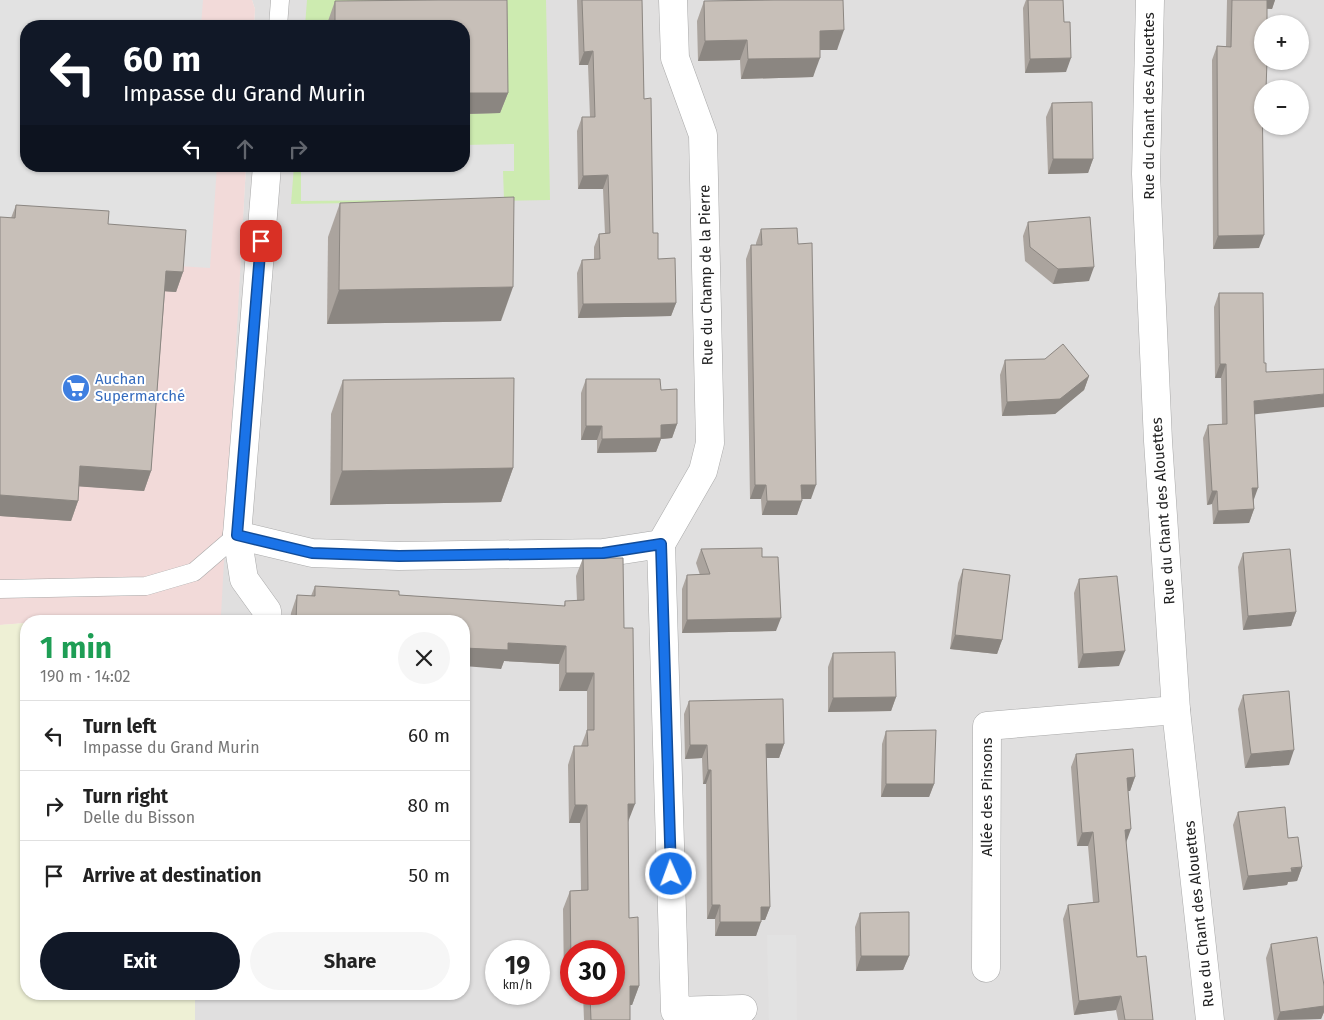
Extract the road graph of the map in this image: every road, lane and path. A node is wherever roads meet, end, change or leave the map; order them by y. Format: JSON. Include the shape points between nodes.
{"nodes":[{"id":1,"x":280,"y":0,"type":"edge"},
{"id":2,"x":673,"y":0,"type":"edge"},
{"id":3,"x":1150,"y":0,"type":"edge"},
{"id":4,"x":278,"y":20,"type":"edge"},
{"id":5,"x":267,"y":172,"type":"edge"},
{"id":6,"x":237,"y":535,"type":"junction"},
{"id":7,"x":661,"y":544,"type":"junction"},
{"id":8,"x":0,"y":589,"type":"edge"},
{"id":9,"x":267,"y":615,"type":"edge"},
{"id":10,"x":1176,"y":710,"type":"junction"},
{"id":11,"x":986,"y":968,"type":"dead end"},
{"id":12,"x":744,"y":1009,"type":"dead end"},
{"id":13,"x":1210,"y":1020,"type":"edge"}],
"edges":[{"from":1,"to":4,"type":"lane"},
{"from":2,"to":7,"type":"street","name":"Rue du Champ de la Pierre","via":[[675,58],[703,135],[710,443],[702,471]]},
{"from":3,"to":10,"type":"street","name":"Rue du Chant des Alouettes","via":[[1146,174],[1158,441]]},
{"from":5,"to":6,"type":"street"},
{"from":6,"to":7,"type":"street","via":[[312,553],[399,556],[603,553]]},
{"from":6,"to":8,"type":"lane","via":[[194,572],[146,586]]},
{"from":6,"to":9,"type":"street","via":[[244,579]]},
{"from":7,"to":12,"type":"street","via":[[675,1011]]},
{"from":10,"to":11,"type":"street","name":"Allée des Pinsons","via":[[987,726]]},
{"from":10,"to":13,"type":"street","name":"Rue du Chant des Alouettes"}]}
